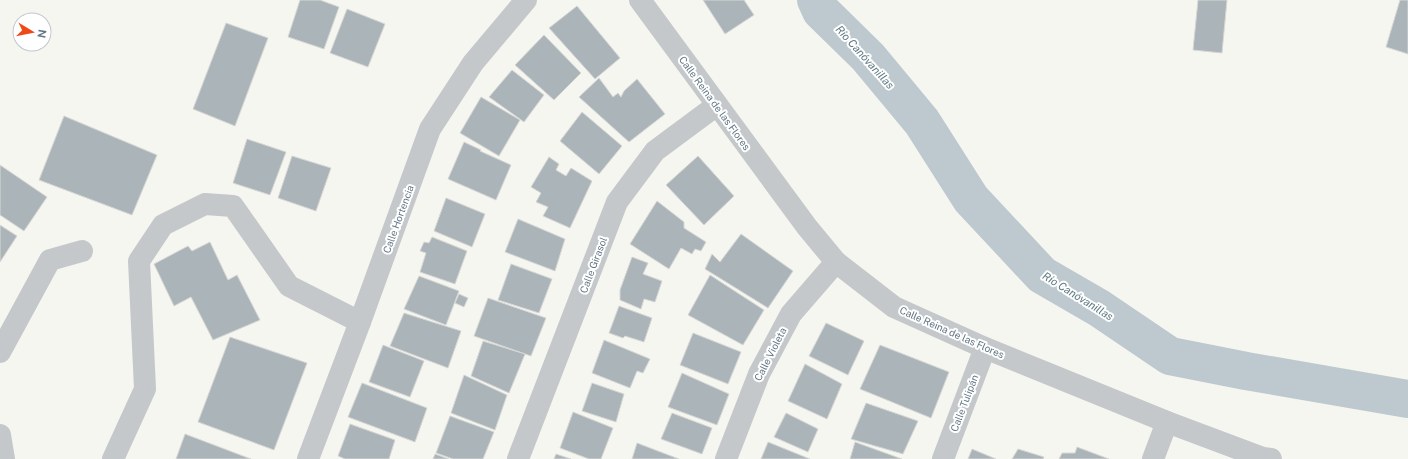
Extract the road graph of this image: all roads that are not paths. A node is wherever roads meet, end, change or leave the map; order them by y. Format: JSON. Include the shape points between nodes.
{"nodes":[{"id":1,"x":526,"y":0,"type":"edge"},
{"id":2,"x":640,"y":0,"type":"edge"},
{"id":3,"x":717,"y":105,"type":"junction"},
{"id":4,"x":82,"y":251,"type":"dead end"},
{"id":5,"x":836,"y":262,"type":"junction"},
{"id":6,"x":360,"y":322,"type":"junction"},
{"id":7,"x":986,"y":348,"type":"junction"},
{"id":8,"x":0,"y":352,"type":"edge"},
{"id":9,"x":1167,"y":422,"type":"junction"},
{"id":10,"x":0,"y":435,"type":"edge"},
{"id":11,"x":4,"y":459,"type":"edge"},
{"id":12,"x":113,"y":459,"type":"edge"},
{"id":13,"x":308,"y":459,"type":"edge"},
{"id":14,"x":518,"y":459,"type":"edge"},
{"id":15,"x":726,"y":459,"type":"edge"},
{"id":16,"x":942,"y":459,"type":"edge"},
{"id":17,"x":1153,"y":459,"type":"edge"},
{"id":18,"x":1271,"y":459,"type":"edge"}],
"edges":[{"from":1,"to":6,"type":"street","name":"Calle Hortencia","via":[[473,63],[430,129]]},
{"from":2,"to":3,"type":"street","name":"Calle Reina de las Flores"},
{"from":3,"to":5,"type":"street","name":"Calle Reina de las Flores"},
{"from":3,"to":14,"type":"street","name":"Calle Girasol","via":[[655,150],[617,202]]},
{"from":4,"to":8,"type":"street","via":[[50,260]]},
{"from":5,"to":7,"type":"street","name":"Calle Reina de las Flores","via":[[894,307]]},
{"from":5,"to":15,"type":"street","name":"Calle Violeta","via":[[791,314],[759,374]]},
{"from":6,"to":12,"type":"street","via":[[289,286],[233,206],[205,204],[163,225],[139,261],[145,389]]},
{"from":6,"to":13,"type":"street","name":"Calle Hortencia"},
{"from":7,"to":9,"type":"street","name":"Calle Reina de las Flores"},
{"from":7,"to":16,"type":"street","name":"Calle Tulipán"},
{"from":9,"to":17,"type":"street"},
{"from":9,"to":18,"type":"street","name":"Calle Reina de las Flores"},
{"from":10,"to":11,"type":"street"}]}
